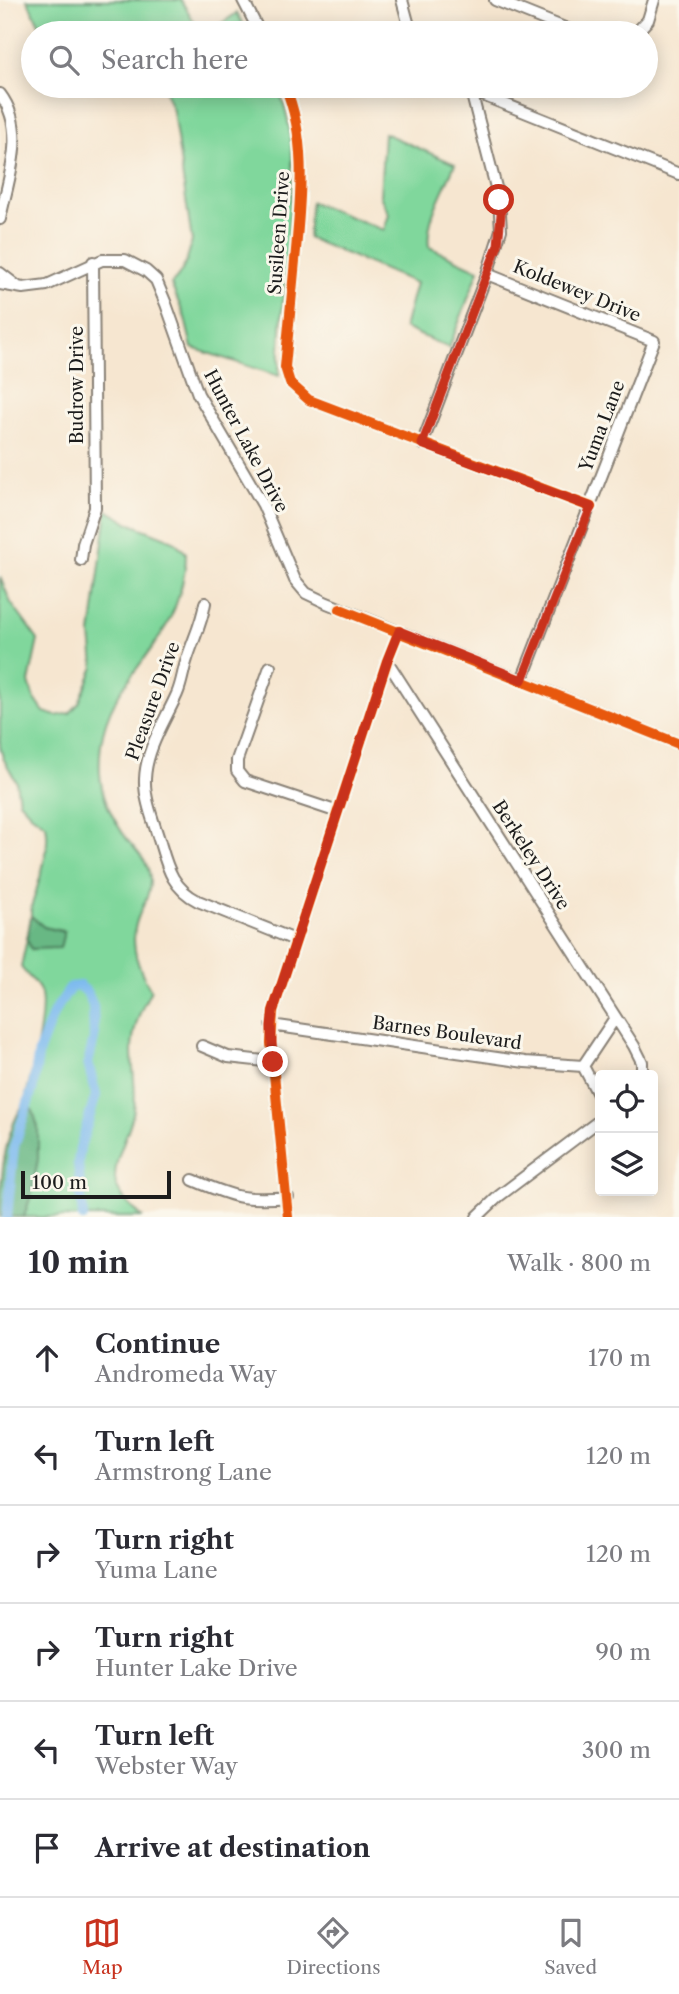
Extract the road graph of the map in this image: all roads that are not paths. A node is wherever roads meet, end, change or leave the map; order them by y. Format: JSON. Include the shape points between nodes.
{"nodes":[{"id":1,"x":243,"y":0,"type":"edge"},
{"id":2,"x":402,"y":0,"type":"edge"},
{"id":3,"x":495,"y":0,"type":"edge"},
{"id":4,"x":654,"y":0,"type":"edge"},
{"id":5,"x":254,"y":21,"type":"edge"},
{"id":6,"x":408,"y":21,"type":"edge"},
{"id":7,"x":547,"y":21,"type":"edge"},
{"id":8,"x":647,"y":21,"type":"edge"},
{"id":9,"x":0,"y":94,"type":"edge"},
{"id":10,"x":290,"y":98,"type":"edge"},
{"id":11,"x":469,"y":98,"type":"edge"},
{"id":12,"x":491,"y":98,"type":"edge"},
{"id":13,"x":679,"y":174,"type":"edge"},
{"id":14,"x":0,"y":219,"type":"edge"},
{"id":15,"x":93,"y":262,"type":"junction"},
{"id":16,"x":0,"y":272,"type":"edge"},
{"id":17,"x":487,"y":274,"type":"junction"},
{"id":18,"x":0,"y":284,"type":"edge"},
{"id":19,"x":23,"y":288,"type":"junction"},
{"id":20,"x":653,"y":341,"type":"joint"},
{"id":21,"x":422,"y":444,"type":"junction"},
{"id":22,"x":591,"y":507,"type":"junction"},
{"id":23,"x":81,"y":560,"type":"dead end"},
{"id":24,"x":205,"y":603,"type":"dead end"},
{"id":25,"x":399,"y":631,"type":"junction"},
{"id":26,"x":387,"y":661,"type":"junction"},
{"id":27,"x":270,"y":667,"type":"dead end"},
{"id":28,"x":522,"y":680,"type":"junction"},
{"id":29,"x":679,"y":744,"type":"edge"},
{"id":30,"x":338,"y":812,"type":"junction"},
{"id":31,"x":295,"y":940,"type":"junction"},
{"id":32,"x":615,"y":1018,"type":"junction"},
{"id":33,"x":271,"y":1026,"type":"junction"},
{"id":34,"x":202,"y":1046,"type":"dead end"},
{"id":35,"x":273,"y":1062,"type":"junction"},
{"id":36,"x":583,"y":1066,"type":"junction"},
{"id":37,"x":642,"y":1070,"type":"edge"},
{"id":38,"x":595,"y":1089,"type":"edge"},
{"id":39,"x":595,"y":1125,"type":"edge"},
{"id":40,"x":193,"y":1180,"type":"dead end"},
{"id":41,"x":288,"y":1197,"type":"junction"},
{"id":42,"x":288,"y":1217,"type":"edge"},
{"id":43,"x":477,"y":1217,"type":"edge"}],
"edges":[{"from":1,"to":5,"type":"street"},
{"from":2,"to":6,"type":"street"},
{"from":3,"to":7,"type":"street"},
{"from":4,"to":8,"type":"street"},
{"from":9,"to":14,"type":"street","via":[[12,116],[16,142]]},
{"from":10,"to":21,"type":"street","name":"Susileen Drive","via":[[301,155],[285,367],[290,383],[309,400]]},
{"from":11,"to":17,"type":"street","via":[[501,214],[498,245]]},
{"from":12,"to":13,"type":"street"},
{"from":15,"to":19,"type":"street","name":"Hunter Lake Drive","via":[[47,285]]},
{"from":15,"to":23,"type":"street","name":"Budrow Drive","via":[[95,508]]},
{"from":15,"to":25,"type":"street","name":"Hunter Lake Drive","via":[[125,260],[156,280],[198,394],[263,505],[295,580],[314,597]]},
{"from":16,"to":19,"type":"street"},
{"from":17,"to":20,"type":"street","name":"Koldewey Drive"},
{"from":17,"to":21,"type":"street"},
{"from":18,"to":19,"type":"street","name":"Hunter Lake Drive"},
{"from":20,"to":22,"type":"street","name":"Yuma Lane"},
{"from":21,"to":22,"type":"street"},
{"from":22,"to":28,"type":"street","name":"Yuma Lane"},
{"from":24,"to":31,"type":"street","name":"Pleasure Drive","via":[[178,691],[147,762],[144,781],[149,804],[169,871],[181,890]]},
{"from":25,"to":26,"type":"street"},
{"from":25,"to":28,"type":"street","name":"Hunter Lake Drive"},
{"from":26,"to":30,"type":"street"},
{"from":26,"to":32,"type":"street","name":"Berkeley Drive"},
{"from":27,"to":30,"type":"street","via":[[237,771],[244,781]]},
{"from":28,"to":29,"type":"street","name":"Hunter Lake Drive"},
{"from":30,"to":31,"type":"street"},
{"from":31,"to":33,"type":"street"},
{"from":32,"to":36,"type":"street"},
{"from":32,"to":37,"type":"street","name":"Berkeley Drive","via":[[639,1055]]},
{"from":33,"to":35,"type":"street"},
{"from":33,"to":36,"type":"street","name":"Barnes Boulevard"},
{"from":34,"to":35,"type":"street","via":[[228,1057]]},
{"from":35,"to":41,"type":"street"},
{"from":36,"to":38,"type":"street"},
{"from":39,"to":43,"type":"street"},
{"from":40,"to":41,"type":"street","via":[[242,1199]]},
{"from":41,"to":42,"type":"street"}]}
